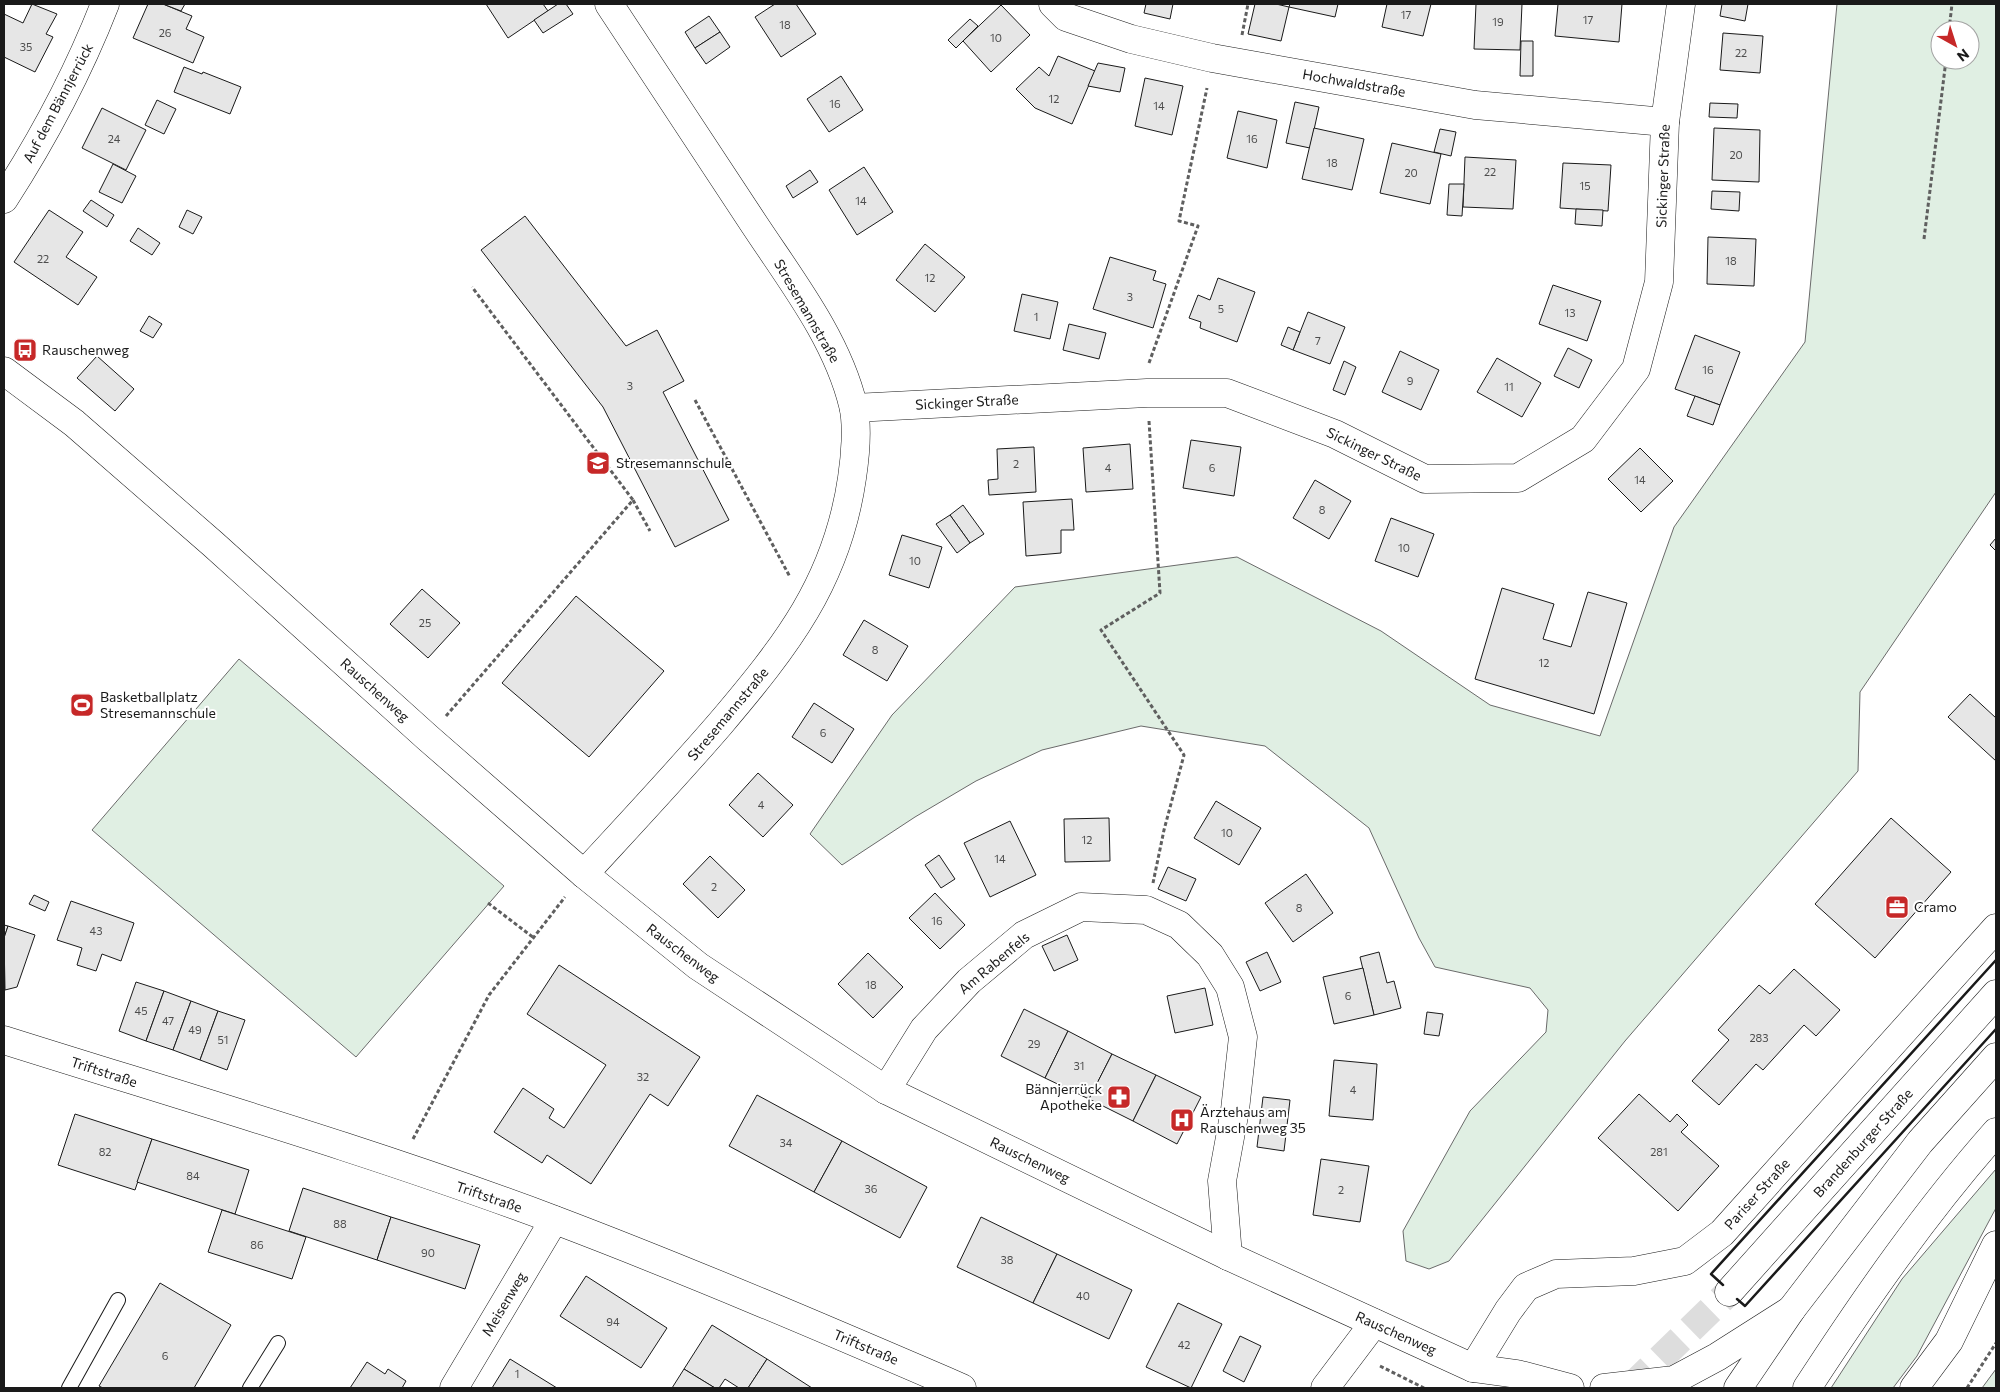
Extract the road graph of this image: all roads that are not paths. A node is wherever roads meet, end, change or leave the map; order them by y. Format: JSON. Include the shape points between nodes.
{"nodes":[{"id":1,"x":105,"y":4,"type":"edge"},
{"id":2,"x":609,"y":4,"type":"edge"},
{"id":3,"x":1053,"y":4,"type":"edge"},
{"id":4,"x":1681,"y":4,"type":"edge"},
{"id":5,"x":1665,"y":122,"type":"junction"},
{"id":6,"x":4,"y":199,"type":"edge"},
{"id":7,"x":4,"y":371,"type":"edge"},
{"id":8,"x":854,"y":408,"type":"junction"},
{"id":9,"x":584,"y":874,"type":"junction"},
{"id":10,"x":1996,"y":928,"type":"edge"},
{"id":11,"x":1996,"y":994,"type":"edge"},
{"id":12,"x":4,"y":1040,"type":"edge"},
{"id":13,"x":1996,"y":1056,"type":"edge"},
{"id":14,"x":886,"y":1090,"type":"junction"},
{"id":15,"x":1996,"y":1132,"type":"edge"},
{"id":16,"x":554,"y":1220,"type":"junction"},
{"id":17,"x":1996,"y":1245,"type":"edge"},
{"id":18,"x":1228,"y":1256,"type":"junction"},
{"id":19,"x":1729,"y":1292,"type":"tunnel mouth"},
{"id":20,"x":118,"y":1300,"type":"dead end"},
{"id":21,"x":1791,"y":1310,"type":"junction"},
{"id":22,"x":1374,"y":1323,"type":"junction"},
{"id":23,"x":278,"y":1342,"type":"dead end"},
{"id":24,"x":1473,"y":1368,"type":"junction"},
{"id":25,"x":69,"y":1388,"type":"edge"},
{"id":26,"x":250,"y":1388,"type":"edge"},
{"id":27,"x":454,"y":1388,"type":"edge"},
{"id":28,"x":962,"y":1388,"type":"edge"},
{"id":29,"x":1325,"y":1388,"type":"edge"},
{"id":30,"x":1495,"y":1388,"type":"edge"},
{"id":31,"x":1570,"y":1388,"type":"edge"},
{"id":32,"x":1604,"y":1388,"type":"edge"},
{"id":33,"x":1738,"y":1388,"type":"edge"},
{"id":34,"x":1807,"y":1388,"type":"edge"},
{"id":35,"x":1914,"y":1388,"type":"edge"}],
"edges":[{"from":1,"to":6,"type":"street","name":"Auf dem Bännjerrück","via":[[85,56],[40,142]]},
{"from":2,"to":8,"type":"street","name":"Stresemannstraße","via":[[827,339]]},
{"from":3,"to":5,"type":"street","name":"Hochwaldstraße","via":[[1066,17],[1131,39],[1212,58],[1475,105]]},
{"from":4,"to":5,"type":"street","name":"Sickinger Straße"},
{"from":5,"to":8,"type":"street","name":"Sickinger Straße","via":[[1659,282],[1636,369],[1583,439],[1518,478],[1425,479],[1335,434],[1226,393],[1147,393]]},
{"from":7,"to":9,"type":"street","name":"Rauschenweg","via":[[74,423]]},
{"from":8,"to":9,"type":"street","name":"Stresemannstraße","via":[[854,462],[847,511],[819,588],[796,629],[770,665],[689,760]]},
{"from":9,"to":14,"type":"street","name":"Rauschenweg","via":[[698,966]]},
{"from":10,"to":24,"type":"street","name":"Pariser Straße","via":[[1722,1233],[1685,1261],[1634,1271],[1556,1274],[1526,1287]]},
{"from":11,"to":19,"type":"street","name":"Brandenburger Straße"},
{"from":12,"to":16,"type":"street","name":"Triftstraße","via":[[399,1166]]},
{"from":13,"to":21,"type":"street","via":[[1920,1142]]},
{"from":14,"to":18,"type":"street","name":"Rauschenweg"},
{"from":14,"to":18,"type":"street","name":"Am Rabenfels","via":[[924,1029],[969,981],[1024,935],[1080,907],[1146,910],[1179,925],[1210,955],[1230,987],[1243,1037],[1235,1110],[1222,1181]]},
{"from":15,"to":34,"type":"street","via":[[1959,1174],[1861,1305]]},
{"from":16,"to":27,"type":"street","name":"Meisenweg"},
{"from":16,"to":28,"type":"street","name":"Triftstraße","via":[[752,1298]]},
{"from":17,"to":35,"type":"street","via":[[1949,1340]]},
{"from":18,"to":22,"type":"street","name":"Rauschenweg"},
{"from":20,"to":25,"type":"lane"},
{"from":21,"to":32,"type":"street","via":[[1674,1380]]},
{"from":21,"to":33,"type":"street"},
{"from":22,"to":24,"type":"street","name":"Rauschenweg"},
{"from":22,"to":29,"type":"street"},
{"from":23,"to":26,"type":"lane"},
{"from":24,"to":30,"type":"street","name":"Rauschenweg"},
{"from":24,"to":31,"type":"street","name":"Rauschenweg","via":[[1517,1374]]}]}
